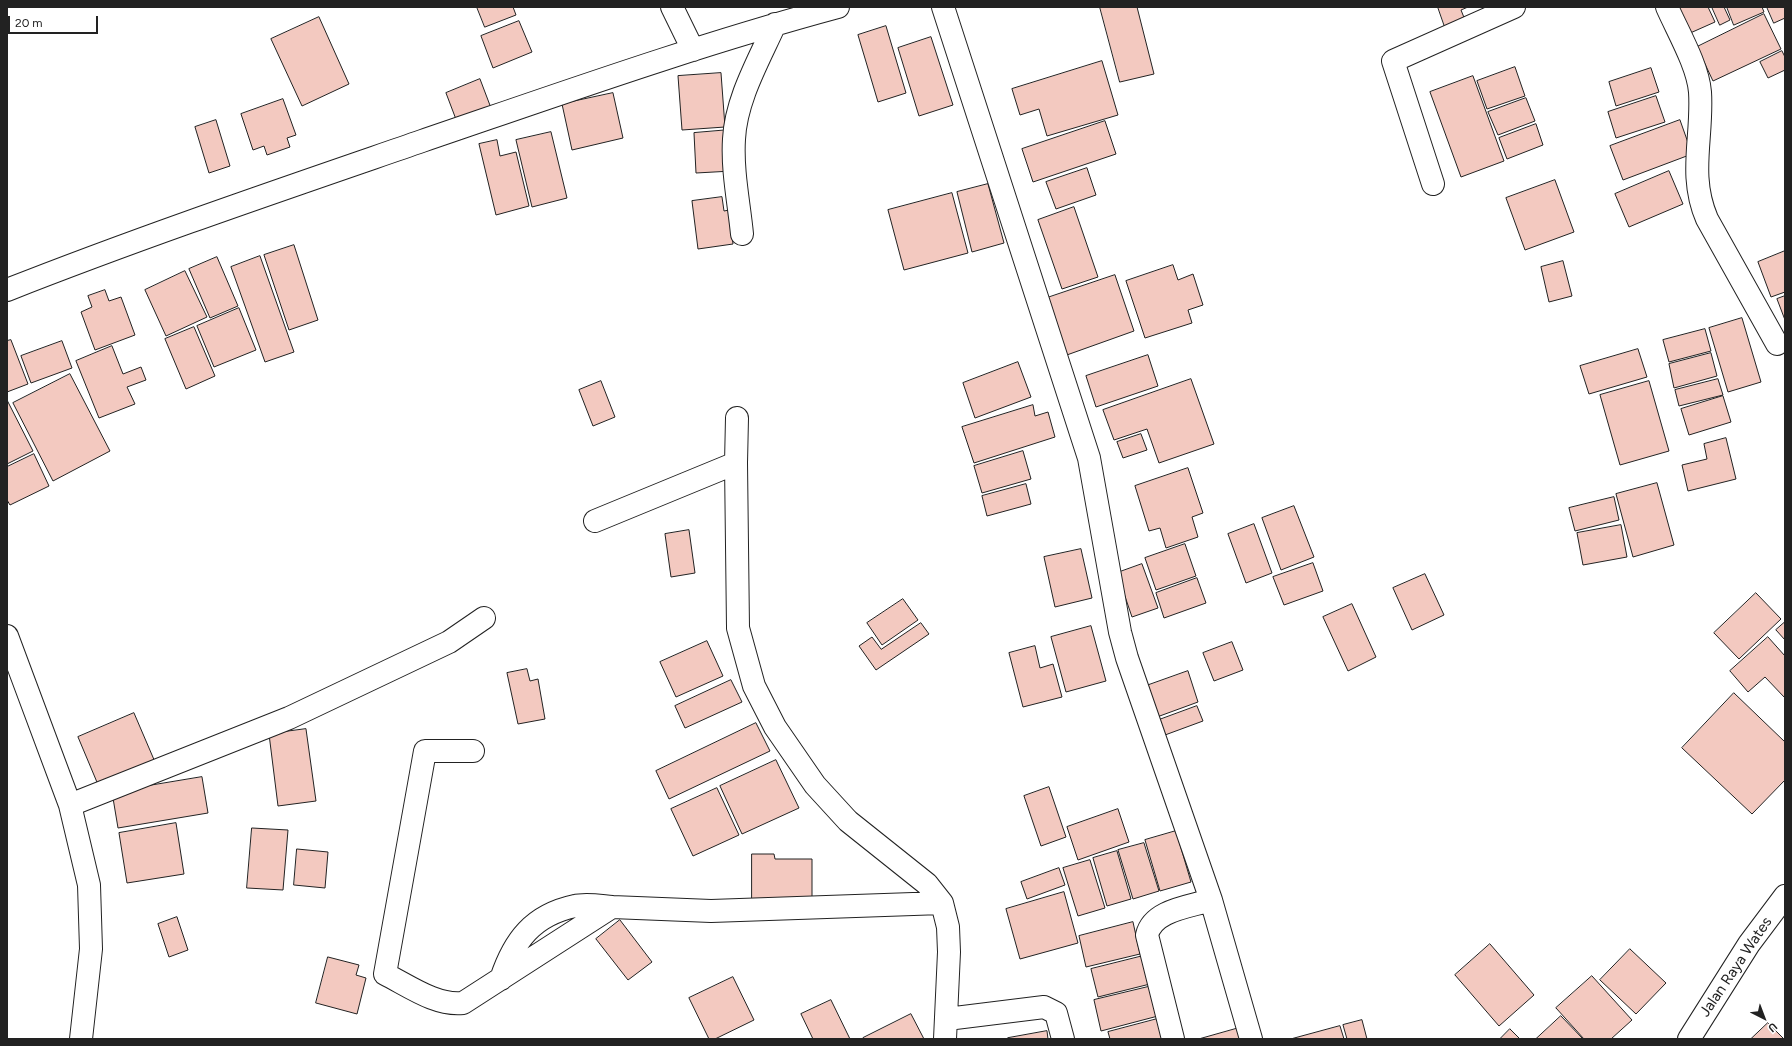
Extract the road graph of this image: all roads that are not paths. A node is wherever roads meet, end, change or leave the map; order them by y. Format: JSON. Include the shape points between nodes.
{"nodes":[{"id":1,"x":672,"y":7,"type":"edge"},
{"id":2,"x":838,"y":7,"type":"edge"},
{"id":3,"x":943,"y":7,"type":"edge"},
{"id":4,"x":1514,"y":7,"type":"edge"},
{"id":5,"x":1668,"y":7,"type":"edge"},
{"id":6,"x":775,"y":24,"type":"junction"},
{"id":7,"x":693,"y":50,"type":"junction"},
{"id":8,"x":1433,"y":184,"type":"dead end"},
{"id":9,"x":742,"y":234,"type":"dead end"},
{"id":10,"x":7,"y":290,"type":"edge"},
{"id":11,"x":1778,"y":344,"type":"dead end"},
{"id":12,"x":737,"y":418,"type":"dead end"},
{"id":13,"x":736,"y":463,"type":"junction"},
{"id":14,"x":595,"y":521,"type":"dead end"},
{"id":15,"x":484,"y":618,"type":"dead end"},
{"id":16,"x":7,"y":636,"type":"edge"},
{"id":17,"x":473,"y":751,"type":"dead end"},
{"id":18,"x":70,"y":805,"type":"junction"},
{"id":19,"x":1785,"y":896,"type":"edge"},
{"id":20,"x":1211,"y":900,"type":"junction"},
{"id":21,"x":942,"y":903,"type":"junction"},
{"id":22,"x":946,"y":1029,"type":"edge"},
{"id":23,"x":81,"y":1039,"type":"edge"},
{"id":24,"x":1063,"y":1039,"type":"edge"},
{"id":25,"x":1173,"y":1039,"type":"edge"},
{"id":26,"x":1250,"y":1039,"type":"edge"},
{"id":27,"x":1689,"y":1039,"type":"edge"}],
"edges":[{"from":1,"to":7,"type":"main road"},
{"from":2,"to":6,"type":"main road"},
{"from":3,"to":20,"type":"main road","via":[[1089,458],[1126,658]]},
{"from":4,"to":8,"type":"main road","via":[[1393,61]]},
{"from":5,"to":11,"type":"main road","via":[[1697,76],[1700,92],[1696,182],[1700,205]]},
{"from":6,"to":7,"type":"main road"},
{"from":6,"to":9,"type":"main road","via":[[744,95],[736,122],[734,162]]},
{"from":7,"to":10,"type":"main road","via":[[569,90],[196,220]]},
{"from":12,"to":13,"type":"main road"},
{"from":13,"to":14,"type":"main road"},
{"from":13,"to":21,"type":"main road","via":[[738,628],[754,686],[775,727],[815,785],[848,821],[927,884]]},
{"from":15,"to":18,"type":"main road","via":[[449,642],[289,718]]},
{"from":16,"to":18,"type":"main road"},
{"from":17,"to":21,"type":"main road","via":[[425,751],[385,974],[442,1002],[463,1003],[501,979],[508,957],[531,927],[549,915],[576,906],[711,911]]},
{"from":18,"to":23,"type":"main road","via":[[89,885],[91,949]]},
{"from":19,"to":27,"type":"main road","name":"Jalan Raya Wates","via":[[1749,944]]},
{"from":20,"to":25,"type":"main road","via":[[1167,913],[1156,918],[1149,926],[1147,935]]},
{"from":20,"to":26,"type":"main road"},
{"from":21,"to":22,"type":"main road","via":[[947,921],[949,952]]},
{"from":22,"to":24,"type":"main road","via":[[1044,1007],[1056,1013]]}]}
